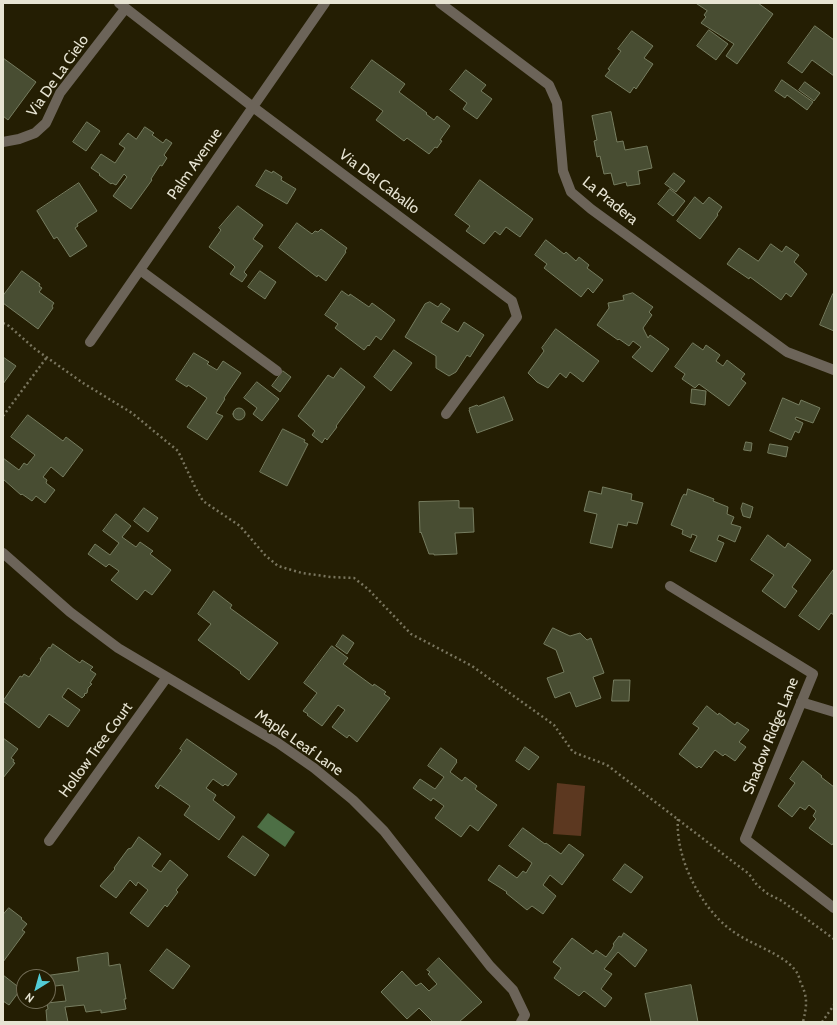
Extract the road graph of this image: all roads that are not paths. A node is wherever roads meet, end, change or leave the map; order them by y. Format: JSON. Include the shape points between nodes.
{"nodes":[{"id":1,"x":325,"y":3,"type":"edge"},
{"id":2,"x":440,"y":3,"type":"edge"},
{"id":3,"x":122,"y":6,"type":"edge"},
{"id":4,"x":253,"y":107,"type":"junction"},
{"id":5,"x":3,"y":142,"type":"edge"},
{"id":6,"x":140,"y":270,"type":"junction"},
{"id":7,"x":90,"y":342,"type":"dead end"},
{"id":8,"x":834,"y":370,"type":"edge"},
{"id":9,"x":277,"y":372,"type":"dead end"},
{"id":10,"x":446,"y":414,"type":"dead end"},
{"id":11,"x":3,"y":553,"type":"edge"},
{"id":12,"x":670,"y":586,"type":"dead end"},
{"id":13,"x":167,"y":677,"type":"junction"},
{"id":14,"x":801,"y":702,"type":"junction"},
{"id":15,"x":834,"y":712,"type":"edge"},
{"id":16,"x":49,"y":841,"type":"dead end"},
{"id":17,"x":834,"y":908,"type":"edge"},
{"id":18,"x":524,"y":1018,"type":"edge"}],
"edges":[{"from":1,"to":4,"type":"street","name":"Palm Avenue"},
{"from":2,"to":8,"type":"street","name":"La Pradera","via":[[549,85],[557,103],[563,171],[571,192],[787,352]]},
{"from":3,"to":4,"type":"street","name":"Via Del Caballo"},
{"from":3,"to":5,"type":"street","name":"Via De La Cielo","via":[[60,93],[46,123],[35,133]]},
{"from":4,"to":6,"type":"street","name":"Palm Avenue"},
{"from":4,"to":10,"type":"street","name":"Via Del Caballo","via":[[512,301],[517,317]]},
{"from":6,"to":7,"type":"street","name":"Palm Avenue"},
{"from":6,"to":9,"type":"street"},
{"from":11,"to":13,"type":"street","name":"Maple Leaf Lane","via":[[70,612],[118,648]]},
{"from":12,"to":14,"type":"street","name":"Shadow Ridge Lane","via":[[813,674]]},
{"from":13,"to":16,"type":"street","name":"Hollow Tree Court"},
{"from":13,"to":18,"type":"street","name":"Maple Leaf Lane","via":[[278,743],[353,800],[384,831],[490,966],[513,990]]},
{"from":14,"to":15,"type":"street"},
{"from":14,"to":17,"type":"street","name":"Shadow Ridge Lane","via":[[745,839]]}]}
